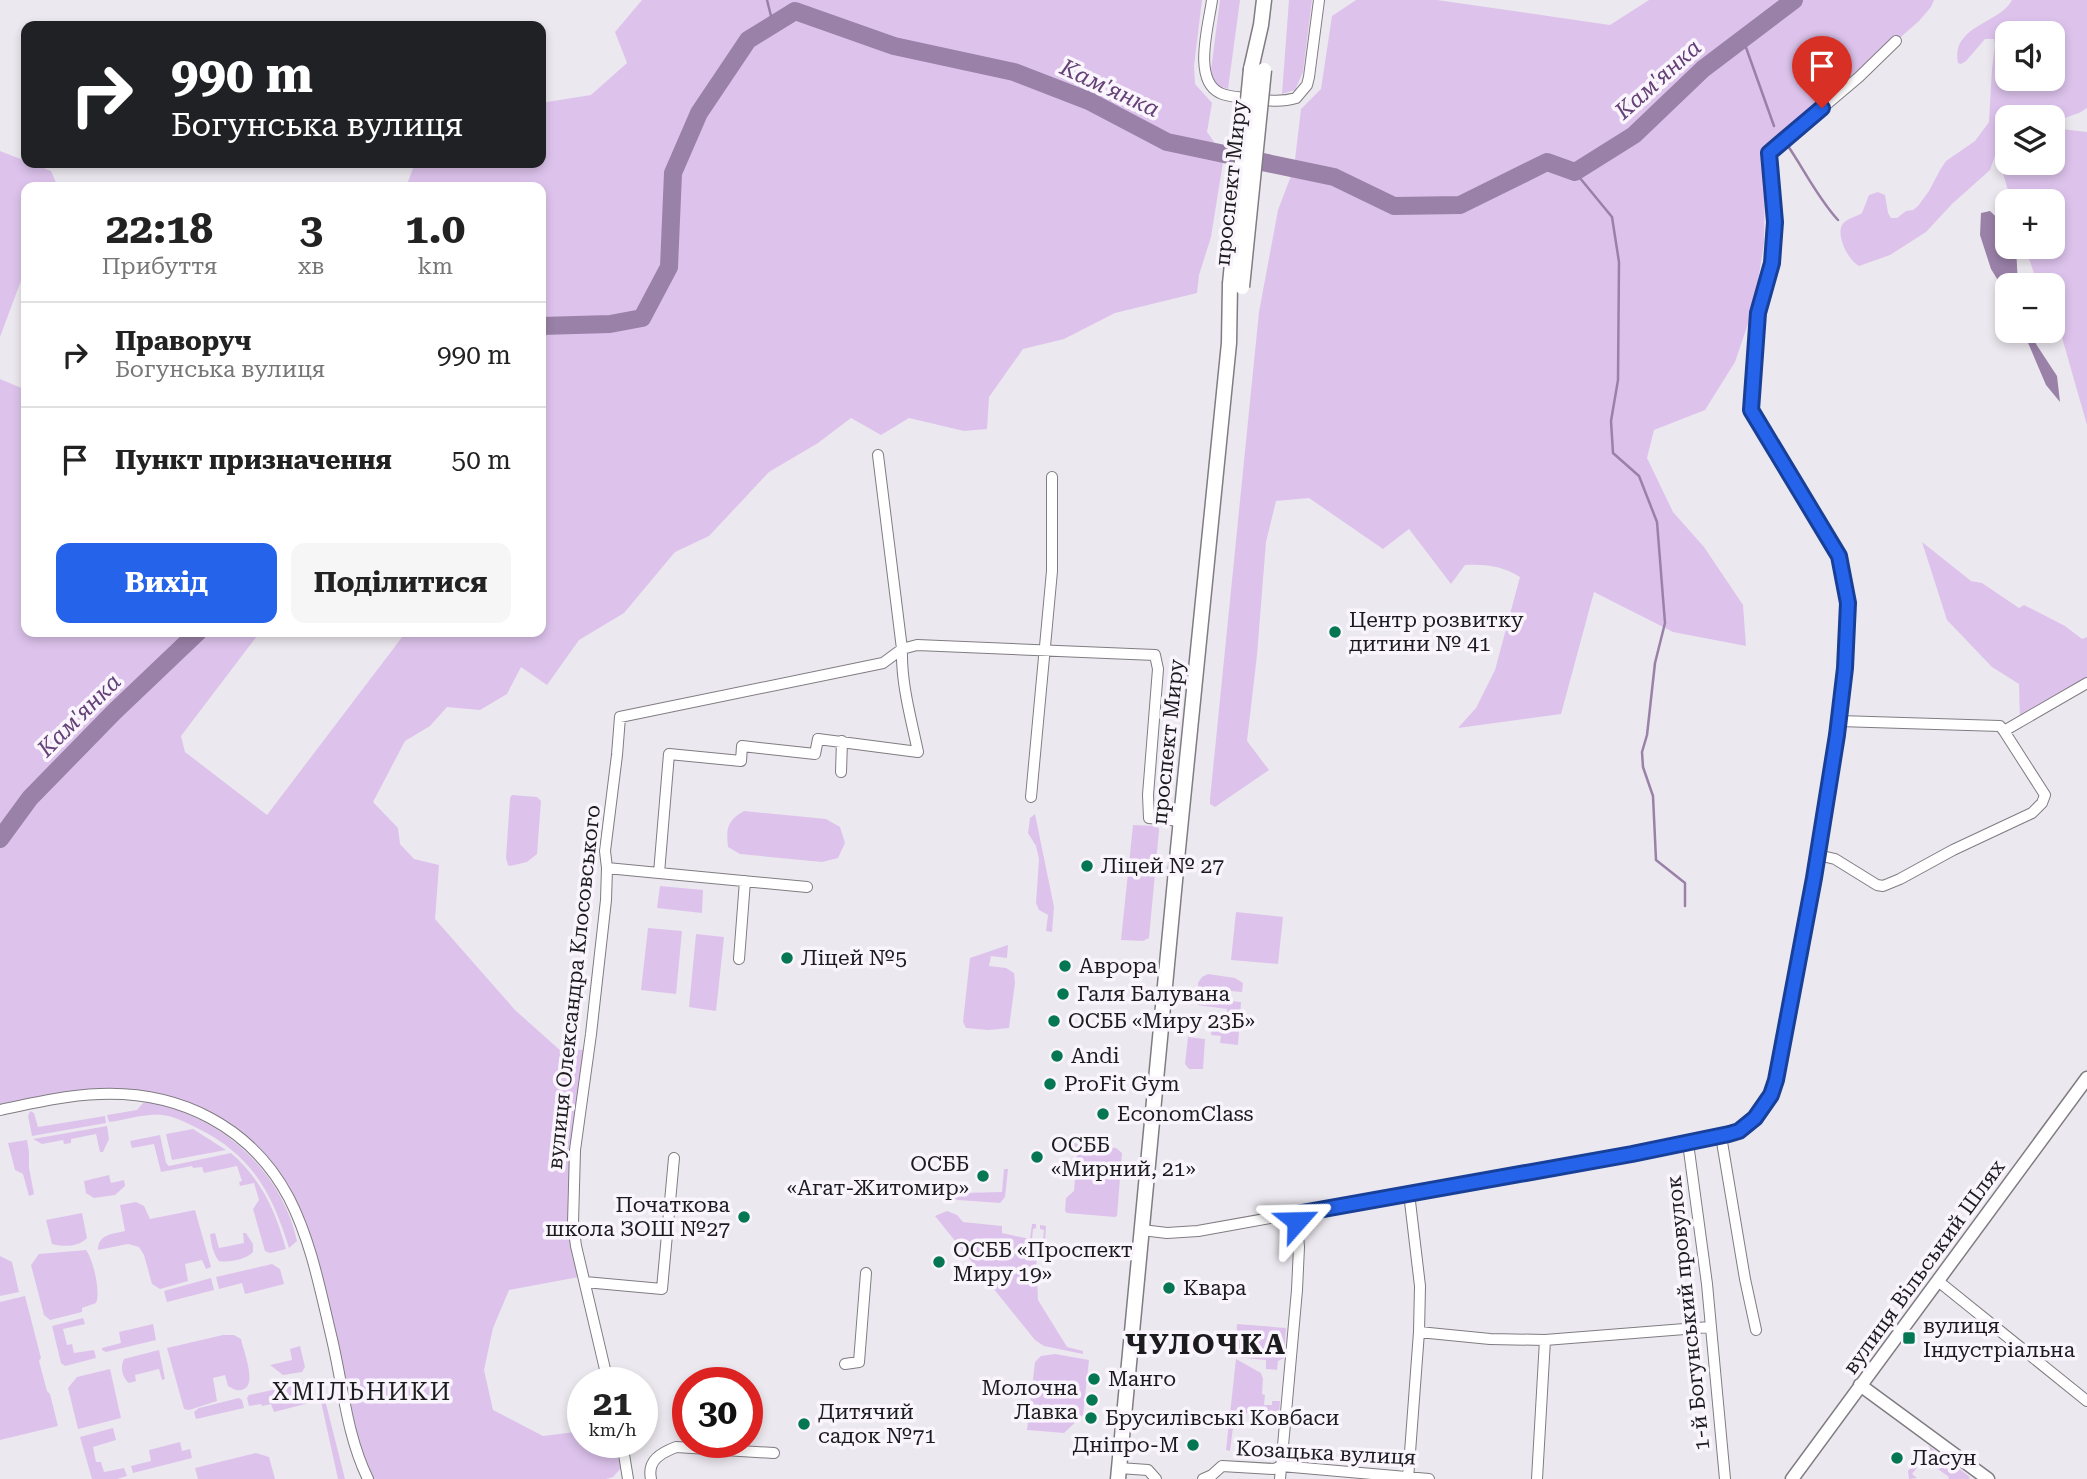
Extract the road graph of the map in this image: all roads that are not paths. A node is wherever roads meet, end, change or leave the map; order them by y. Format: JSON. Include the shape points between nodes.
{"nodes":[{"id":1,"x":1212,"y":0,"type":"edge"},
{"id":2,"x":1264,"y":0,"type":"edge"},
{"id":3,"x":1319,"y":0,"type":"edge"},
{"id":4,"x":1896,"y":41,"type":"dead end"},
{"id":5,"x":878,"y":455,"type":"dead end"},
{"id":6,"x":1052,"y":477,"type":"dead end"},
{"id":7,"x":902,"y":649,"type":"junction"},
{"id":8,"x":1045,"y":651,"type":"junction"},
{"id":9,"x":2087,"y":683,"type":"edge"},
{"id":10,"x":1839,"y":721,"type":"junction"},
{"id":11,"x":2004,"y":731,"type":"junction"},
{"id":12,"x":842,"y":741,"type":"junction"},
{"id":13,"x":841,"y":772,"type":"dead end"},
{"id":14,"x":1031,"y":797,"type":"dead end"},
{"id":15,"x":1181,"y":821,"type":"junction"},
{"id":16,"x":1818,"y":855,"type":"junction"},
{"id":17,"x":607,"y":868,"type":"junction"},
{"id":18,"x":659,"y":873,"type":"junction"},
{"id":19,"x":745,"y":881,"type":"junction"},
{"id":20,"x":807,"y":887,"type":"dead end"},
{"id":21,"x":739,"y":960,"type":"dead end"},
{"id":22,"x":2087,"y":1078,"type":"edge"},
{"id":23,"x":0,"y":1111,"type":"edge"},
{"id":24,"x":1721,"y":1136,"type":"junction"},
{"id":25,"x":1688,"y":1143,"type":"junction"},
{"id":26,"x":674,"y":1158,"type":"dead end"},
{"id":27,"x":1409,"y":1193,"type":"junction"},
{"id":28,"x":1296,"y":1214,"type":"junction"},
{"id":29,"x":1142,"y":1230,"type":"junction"},
{"id":30,"x":866,"y":1273,"type":"dead end"},
{"id":31,"x":1938,"y":1281,"type":"junction"},
{"id":32,"x":585,"y":1282,"type":"junction"},
{"id":33,"x":1710,"y":1327,"type":"junction"},
{"id":34,"x":1756,"y":1330,"type":"dead end"},
{"id":35,"x":1419,"y":1332,"type":"junction"},
{"id":36,"x":1545,"y":1340,"type":"junction"},
{"id":37,"x":845,"y":1364,"type":"dead end"},
{"id":38,"x":605,"y":1367,"type":"edge"},
{"id":39,"x":1860,"y":1385,"type":"junction"},
{"id":40,"x":2087,"y":1401,"type":"edge"},
{"id":41,"x":774,"y":1453,"type":"dead end"},
{"id":42,"x":625,"y":1458,"type":"edge"},
{"id":43,"x":1281,"y":1466,"type":"junction"},
{"id":44,"x":1118,"y":1473,"type":"edge"},
{"id":45,"x":1408,"y":1478,"type":"edge"},
{"id":46,"x":368,"y":1479,"type":"edge"},
{"id":47,"x":628,"y":1479,"type":"edge"},
{"id":48,"x":650,"y":1479,"type":"edge"},
{"id":49,"x":1156,"y":1479,"type":"edge"},
{"id":50,"x":1203,"y":1479,"type":"edge"},
{"id":51,"x":1280,"y":1479,"type":"edge"},
{"id":52,"x":1429,"y":1479,"type":"edge"},
{"id":53,"x":1537,"y":1479,"type":"edge"},
{"id":54,"x":1726,"y":1479,"type":"edge"},
{"id":55,"x":1792,"y":1479,"type":"edge"},
{"id":56,"x":1989,"y":1479,"type":"edge"}],
"edges":[{"from":1,"to":3,"type":"street","via":[[1204,59],[1206,80],[1218,93],[1277,101],[1296,98],[1307,85]]},
{"from":2,"to":15,"type":"main road","name":"проспект Миру","bridge":true},
{"from":4,"to":10,"type":"street","via":[[1769,153],[1775,222],[1772,263],[1758,313],[1751,410],[1839,556],[1848,603]]},
{"from":5,"to":7,"type":"street"},
{"from":6,"to":8,"type":"street","via":[[1052,571]]},
{"from":7,"to":8,"type":"street","via":[[917,645]]},
{"from":7,"to":12,"type":"street","via":[[918,752]]},
{"from":7,"to":17,"type":"street","name":"вулиця Олександра Клосовського","via":[[883,663],[620,717]]},
{"from":8,"to":14,"type":"street"},
{"from":8,"to":15,"type":"street","via":[[1155,655],[1149,818]]},
{"from":9,"to":11,"type":"street"},
{"from":10,"to":11,"type":"street","via":[[2000,726]]},
{"from":10,"to":16,"type":"street"},
{"from":11,"to":16,"type":"street","via":[[2045,795],[2032,813],[1883,886],[1835,859]]},
{"from":12,"to":13,"type":"street"},
{"from":12,"to":18,"type":"street","via":[[818,739],[815,754],[742,746],[741,761],[669,754]]},
{"from":15,"to":29,"type":"main road","name":"проспект Миру"},
{"from":16,"to":24,"type":"street","via":[[1774,1088],[1749,1124]]},
{"from":17,"to":18,"type":"street"},
{"from":17,"to":32,"type":"street","name":"вулиця Олександра Клосовського","via":[[575,1150],[573,1223]]},
{"from":18,"to":19,"type":"street"},
{"from":19,"to":20,"type":"street"},
{"from":19,"to":21,"type":"street"},
{"from":22,"to":31,"type":"street","name":"вулиця Вільський Шлях"},
{"from":23,"to":46,"type":"street","via":[[97,1094],[153,1097],[198,1111],[256,1153],[289,1199],[309,1248],[347,1419]]},
{"from":24,"to":25,"type":"street"},
{"from":24,"to":34,"type":"street"},
{"from":25,"to":27,"type":"street"},
{"from":25,"to":33,"type":"street","name":"1-й Богунський провулок"},
{"from":26,"to":32,"type":"street","via":[[662,1289]]},
{"from":27,"to":28,"type":"street"},
{"from":27,"to":35,"type":"street","via":[[1420,1286]]},
{"from":28,"to":29,"type":"street","via":[[1198,1231]]},
{"from":28,"to":43,"type":"street","via":[[1297,1290]]},
{"from":29,"to":44,"type":"main road","name":"проспект Миру"},
{"from":30,"to":37,"type":"street","via":[[859,1362]]},
{"from":31,"to":39,"type":"street","name":"вулиця Вільський Шлях"},
{"from":31,"to":40,"type":"street"},
{"from":32,"to":38,"type":"street","name":"вулиця Олександра Клосовського"},
{"from":33,"to":36,"type":"street"},
{"from":33,"to":54,"type":"street","name":"1-й Богунський провулок"},
{"from":35,"to":36,"type":"street"},
{"from":35,"to":45,"type":"street"},
{"from":36,"to":53,"type":"street"},
{"from":39,"to":55,"type":"street","name":"вулиця Вільський Шлях"},
{"from":39,"to":56,"type":"street"},
{"from":41,"to":48,"type":"street","via":[[676,1447],[654,1458]]},
{"from":42,"to":47,"type":"street"},
{"from":43,"to":45,"type":"street","name":"Козацька вулиця"},
{"from":43,"to":50,"type":"street","name":"Козацька вулиця","via":[[1222,1466]]},
{"from":43,"to":51,"type":"street"},
{"from":44,"to":49,"type":"street","via":[[1148,1470]]},
{"from":45,"to":52,"type":"street","name":"Козацька вулиця"}]}
